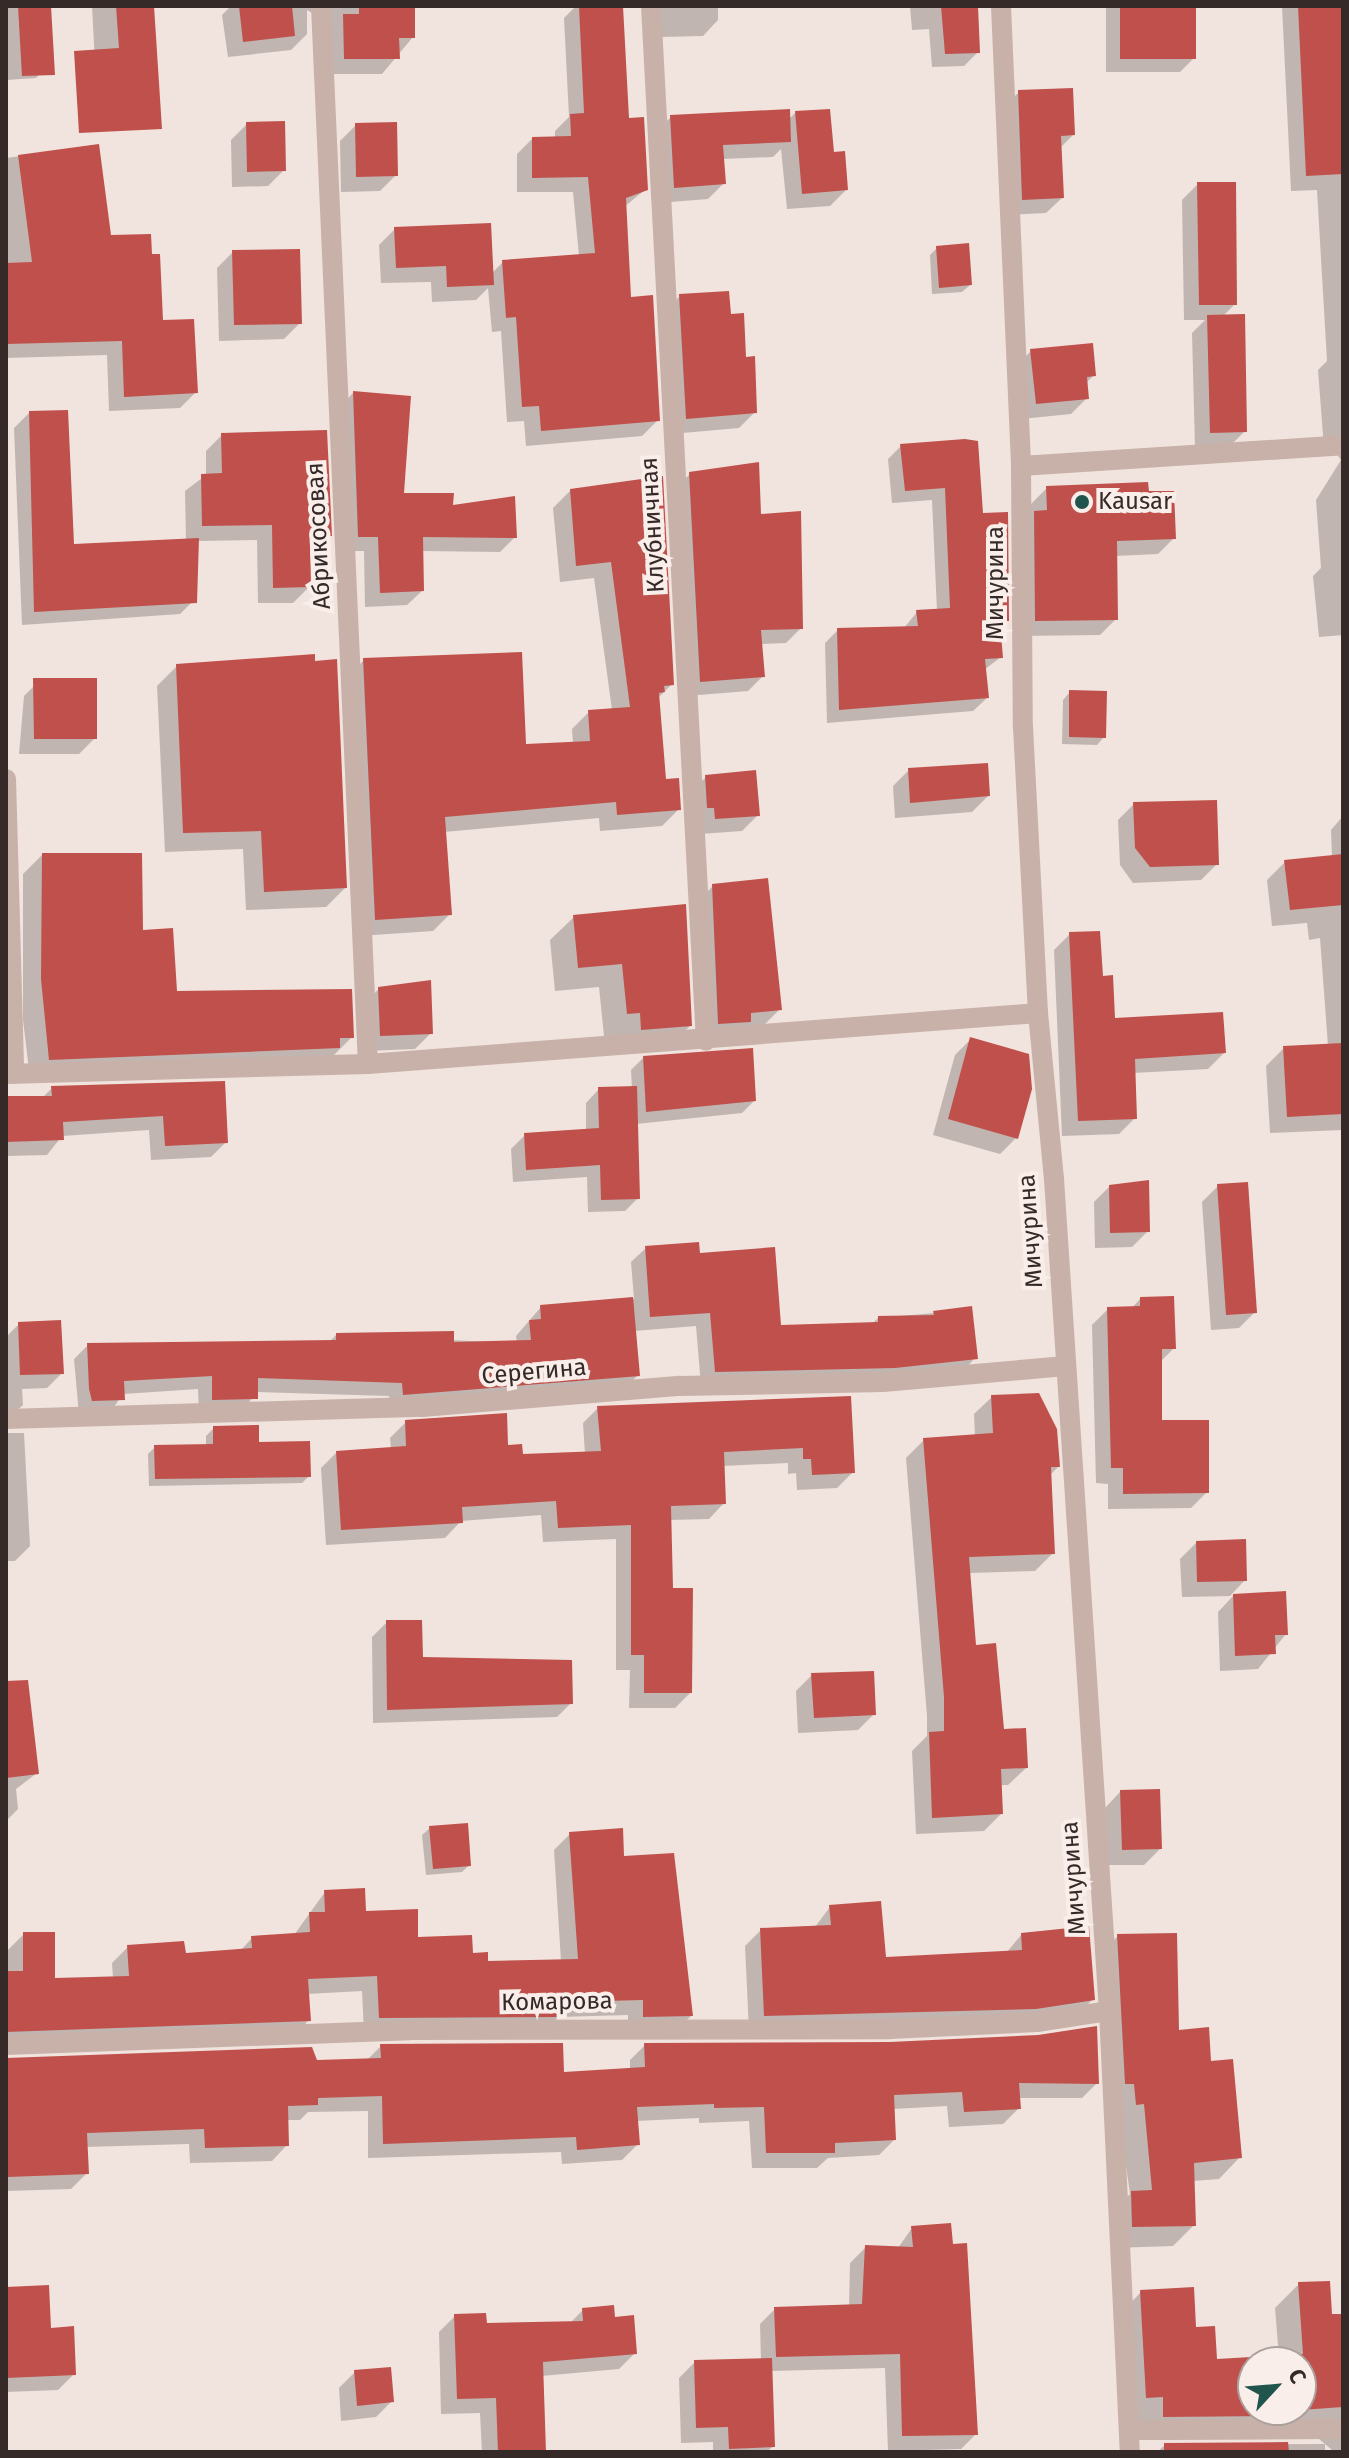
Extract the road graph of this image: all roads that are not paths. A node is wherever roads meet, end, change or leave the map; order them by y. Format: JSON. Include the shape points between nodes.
{"nodes":[{"id":1,"x":321,"y":6,"type":"edge"},
{"id":2,"x":651,"y":6,"type":"edge"},
{"id":3,"x":1001,"y":6,"type":"edge"},
{"id":4,"x":1343,"y":445,"type":"edge"},
{"id":5,"x":1021,"y":466,"type":"junction"},
{"id":6,"x":6,"y":779,"type":"edge"},
{"id":7,"x":1038,"y":1013,"type":"junction"},
{"id":8,"x":706,"y":1041,"type":"junction"},
{"id":9,"x":368,"y":1064,"type":"junction"},
{"id":10,"x":10,"y":1074,"type":"edge"},
{"id":11,"x":1065,"y":1366,"type":"junction"},
{"id":12,"x":6,"y":1419,"type":"edge"},
{"id":13,"x":1109,"y":2011,"type":"junction"},
{"id":14,"x":6,"y":2045,"type":"edge"},
{"id":15,"x":1343,"y":2429,"type":"edge"},
{"id":16,"x":1129,"y":2430,"type":"junction"},
{"id":17,"x":1130,"y":2452,"type":"edge"}],
"edges":[{"from":1,"to":9,"type":"street","name":"Абрикосовая"},
{"from":2,"to":8,"type":"street","name":"Клубничная"},
{"from":3,"to":5,"type":"street","name":"Мичурина"},
{"from":4,"to":5,"type":"street"},
{"from":5,"to":7,"type":"street","name":"Мичурина","via":[[1023,727]]},
{"from":6,"to":10,"type":"street"},
{"from":7,"to":8,"type":"street"},
{"from":7,"to":11,"type":"street","name":"Мичурина"},
{"from":8,"to":9,"type":"street"},
{"from":9,"to":10,"type":"street"},
{"from":11,"to":12,"type":"street","name":"Серегина","via":[[883,1382],[680,1386],[422,1407]]},
{"from":11,"to":13,"type":"street","name":"Мичурина"},
{"from":13,"to":14,"type":"street","name":"Комарова","via":[[1037,2022],[890,2029],[410,2030]]},
{"from":13,"to":16,"type":"street","name":"Мичурина"},
{"from":15,"to":16,"type":"street"},
{"from":16,"to":17,"type":"street","name":"Мичурина"}]}
